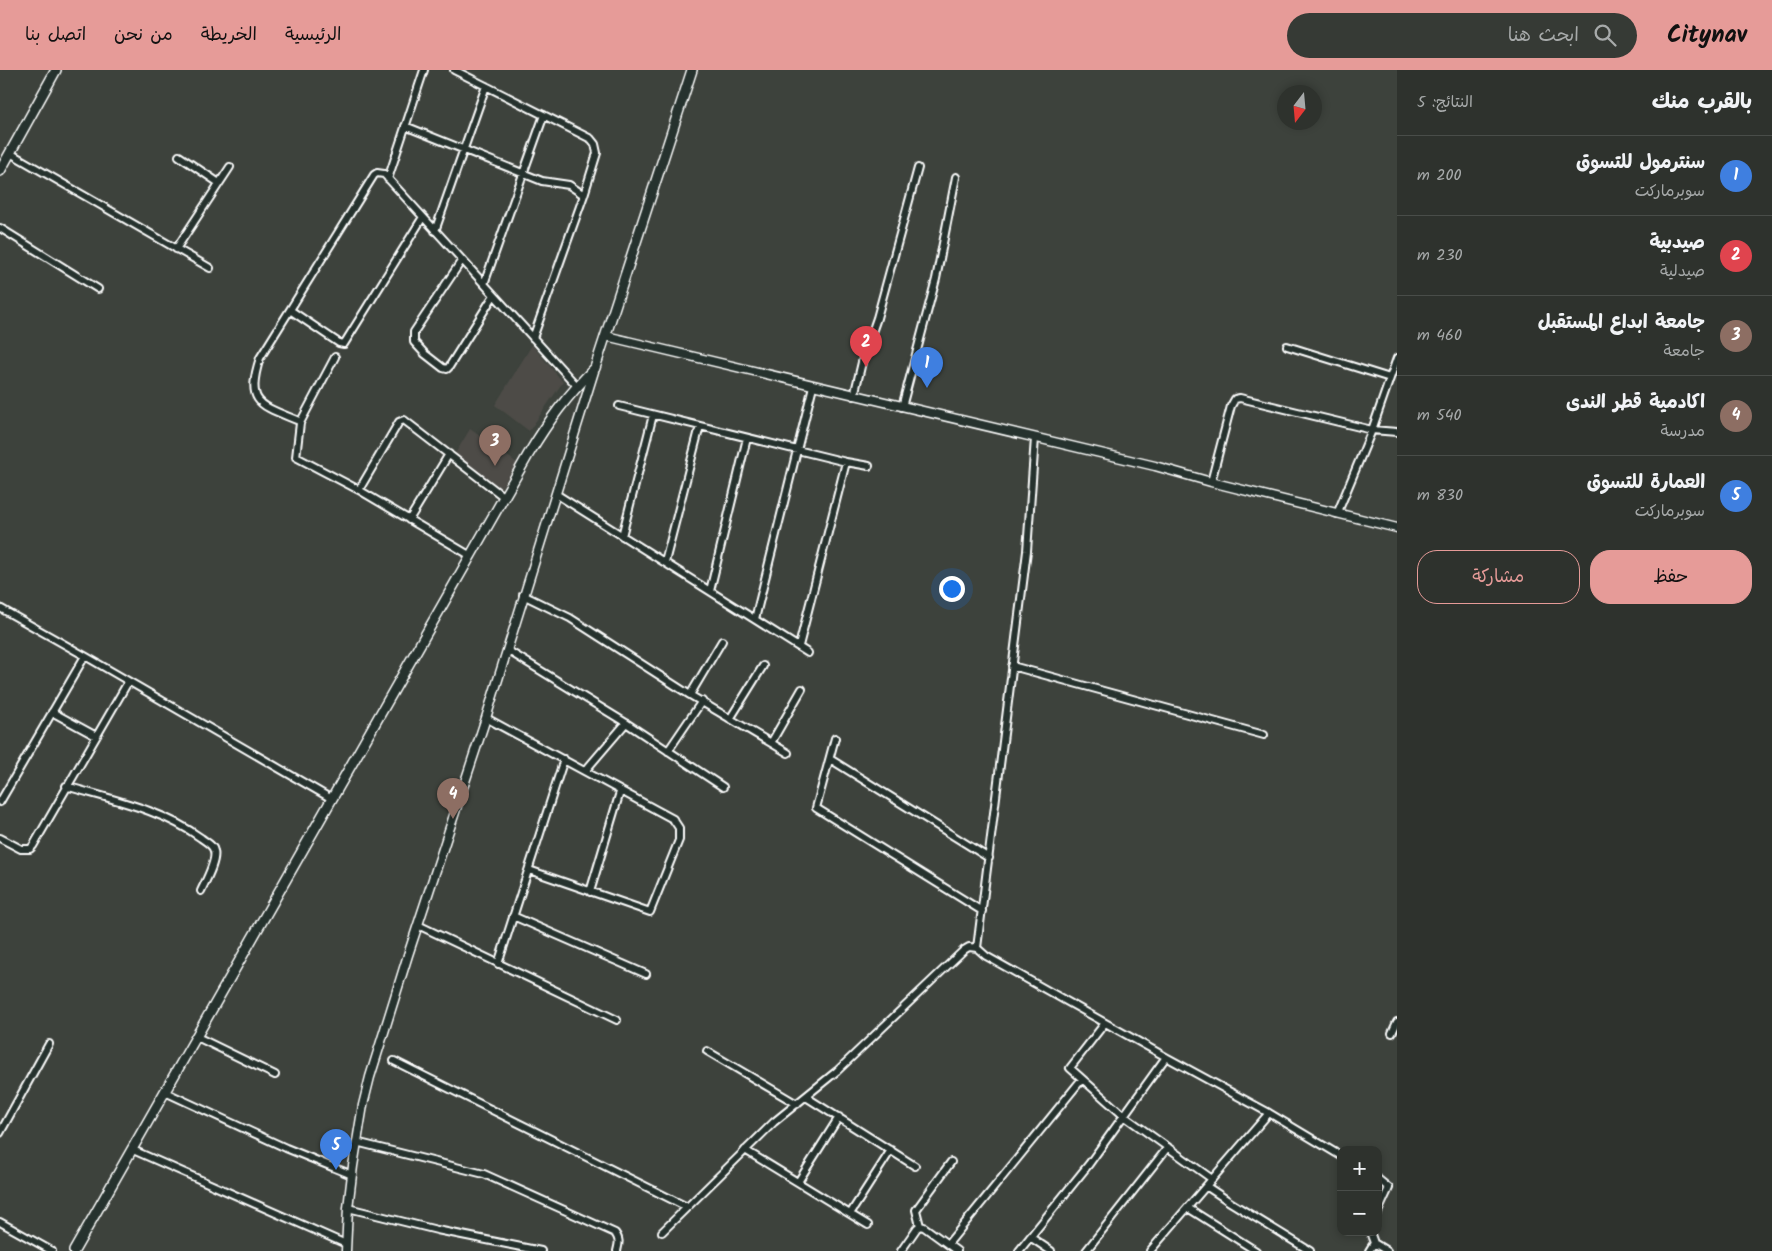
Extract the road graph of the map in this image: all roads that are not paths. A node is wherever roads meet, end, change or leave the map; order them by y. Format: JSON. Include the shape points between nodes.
{"nodes":[{"id":1,"x":56,"y":70,"type":"edge"},
{"id":2,"x":424,"y":70,"type":"edge"},
{"id":3,"x":454,"y":70,"type":"edge"},
{"id":4,"x":692,"y":70,"type":"edge"},
{"id":5,"x":486,"y":86,"type":"junction"},
{"id":6,"x":544,"y":115,"type":"junction"},
{"id":7,"x":405,"y":126,"type":"junction"},
{"id":8,"x":463,"y":150,"type":"junction"},
{"id":9,"x":10,"y":153,"type":"junction"},
{"id":10,"x":179,"y":156,"type":"dead end"},
{"id":11,"x":230,"y":167,"type":"dead end"},
{"id":12,"x":918,"y":168,"type":"dead end"},
{"id":13,"x":0,"y":171,"type":"edge"},
{"id":14,"x":523,"y":174,"type":"junction"},
{"id":15,"x":956,"y":177,"type":"dead end"},
{"id":16,"x":388,"y":179,"type":"junction"},
{"id":17,"x":219,"y":183,"type":"junction"},
{"id":18,"x":584,"y":195,"type":"junction"},
{"id":19,"x":423,"y":217,"type":"junction"},
{"id":20,"x":0,"y":228,"type":"edge"},
{"id":21,"x":435,"y":231,"type":"junction"},
{"id":22,"x":176,"y":249,"type":"junction"},
{"id":23,"x":462,"y":260,"type":"junction"},
{"id":24,"x":210,"y":268,"type":"dead end"},
{"id":25,"x":484,"y":284,"type":"junction"},
{"id":26,"x":98,"y":289,"type":"dead end"},
{"id":27,"x":494,"y":295,"type":"junction"},
{"id":28,"x":290,"y":310,"type":"junction"},
{"id":29,"x":606,"y":336,"type":"junction"},
{"id":30,"x":533,"y":338,"type":"junction"},
{"id":31,"x":1287,"y":346,"type":"dead end"},
{"id":32,"x":335,"y":357,"type":"dead end"},
{"id":33,"x":1397,"y":358,"type":"edge"},
{"id":34,"x":595,"y":368,"type":"junction"},
{"id":35,"x":1390,"y":378,"type":"junction"},
{"id":36,"x":577,"y":386,"type":"junction"},
{"id":37,"x":813,"y":386,"type":"junction"},
{"id":38,"x":854,"y":396,"type":"junction"},
{"id":39,"x":619,"y":406,"type":"dead end"},
{"id":40,"x":902,"y":407,"type":"junction"},
{"id":41,"x":653,"y":414,"type":"junction"},
{"id":42,"x":300,"y":423,"type":"junction"},
{"id":43,"x":700,"y":426,"type":"junction"},
{"id":44,"x":1372,"y":430,"type":"junction"},
{"id":45,"x":1397,"y":432,"type":"edge"},
{"id":46,"x":748,"y":438,"type":"junction"},
{"id":47,"x":1035,"y":438,"type":"junction"},
{"id":48,"x":797,"y":449,"type":"junction"},
{"id":49,"x":448,"y":454,"type":"junction"},
{"id":50,"x":846,"y":462,"type":"junction"},
{"id":51,"x":868,"y":466,"type":"dead end"},
{"id":52,"x":1211,"y":482,"type":"junction"},
{"id":53,"x":359,"y":490,"type":"junction"},
{"id":54,"x":556,"y":494,"type":"junction"},
{"id":55,"x":504,"y":497,"type":"junction"},
{"id":56,"x":1337,"y":514,"type":"junction"},
{"id":57,"x":409,"y":520,"type":"junction"},
{"id":58,"x":1397,"y":528,"type":"edge"},
{"id":59,"x":622,"y":536,"type":"junction"},
{"id":60,"x":470,"y":556,"type":"junction"},
{"id":61,"x":665,"y":562,"type":"junction"},
{"id":62,"x":710,"y":591,"type":"junction"},
{"id":63,"x":523,"y":595,"type":"junction"},
{"id":64,"x":0,"y":608,"type":"edge"},
{"id":65,"x":755,"y":619,"type":"junction"},
{"id":66,"x":722,"y":641,"type":"dead end"},
{"id":67,"x":799,"y":646,"type":"junction"},
{"id":68,"x":507,"y":650,"type":"junction"},
{"id":69,"x":808,"y":653,"type":"dead end"},
{"id":70,"x":85,"y":656,"type":"junction"},
{"id":71,"x":763,"y":666,"type":"dead end"},
{"id":72,"x":1012,"y":666,"type":"junction"},
{"id":73,"x":128,"y":682,"type":"junction"},
{"id":74,"x":802,"y":689,"type":"dead end"},
{"id":75,"x":690,"y":694,"type":"junction"},
{"id":76,"x":702,"y":701,"type":"junction"},
{"id":77,"x":52,"y":712,"type":"junction"},
{"id":78,"x":486,"y":718,"type":"junction"},
{"id":79,"x":730,"y":719,"type":"junction"},
{"id":80,"x":626,"y":723,"type":"junction"},
{"id":81,"x":1264,"y":735,"type":"dead end"},
{"id":82,"x":96,"y":736,"type":"junction"},
{"id":83,"x":835,"y":738,"type":"dead end"},
{"id":84,"x":771,"y":742,"type":"junction"},
{"id":85,"x":668,"y":751,"type":"junction"},
{"id":86,"x":788,"y":753,"type":"dead end"},
{"id":87,"x":564,"y":759,"type":"junction"},
{"id":88,"x":830,"y":759,"type":"junction"},
{"id":89,"x":585,"y":770,"type":"junction"},
{"id":90,"x":66,"y":786,"type":"junction"},
{"id":91,"x":723,"y":787,"type":"dead end"},
{"id":92,"x":620,"y":792,"type":"junction"},
{"id":93,"x":332,"y":799,"type":"junction"},
{"id":94,"x":0,"y":802,"type":"edge"},
{"id":95,"x":0,"y":838,"type":"edge"},
{"id":96,"x":989,"y":858,"type":"junction"},
{"id":97,"x":529,"y":870,"type":"junction"},
{"id":98,"x":201,"y":891,"type":"dead end"},
{"id":99,"x":590,"y":892,"type":"junction"},
{"id":100,"x":982,"y":911,"type":"junction"},
{"id":101,"x":513,"y":916,"type":"junction"},
{"id":102,"x":418,"y":925,"type":"junction"},
{"id":103,"x":978,"y":948,"type":"junction"},
{"id":104,"x":498,"y":964,"type":"junction"},
{"id":105,"x":646,"y":974,"type":"dead end"},
{"id":106,"x":617,"y":1020,"type":"dead end"},
{"id":107,"x":1397,"y":1022,"type":"edge"},
{"id":108,"x":1105,"y":1023,"type":"junction"},
{"id":109,"x":1392,"y":1033,"type":"dead end"},
{"id":110,"x":197,"y":1037,"type":"junction"},
{"id":111,"x":49,"y":1044,"type":"dead end"},
{"id":112,"x":707,"y":1051,"type":"dead end"},
{"id":113,"x":1166,"y":1057,"type":"junction"},
{"id":114,"x":394,"y":1060,"type":"dead end"},
{"id":115,"x":275,"y":1075,"type":"dead end"},
{"id":116,"x":1082,"y":1078,"type":"junction"},
{"id":117,"x":165,"y":1092,"type":"junction"},
{"id":118,"x":806,"y":1096,"type":"junction"},
{"id":119,"x":797,"y":1104,"type":"junction"},
{"id":120,"x":1269,"y":1113,"type":"junction"},
{"id":121,"x":1124,"y":1116,"type":"junction"},
{"id":122,"x":839,"y":1117,"type":"junction"},
{"id":123,"x":0,"y":1134,"type":"edge"},
{"id":124,"x":356,"y":1142,"type":"junction"},
{"id":125,"x":1168,"y":1147,"type":"junction"},
{"id":126,"x":132,"y":1150,"type":"junction"},
{"id":127,"x":745,"y":1150,"type":"junction"},
{"id":128,"x":891,"y":1150,"type":"junction"},
{"id":129,"x":1337,"y":1154,"type":"edge"},
{"id":130,"x":951,"y":1162,"type":"dead end"},
{"id":131,"x":915,"y":1166,"type":"dead end"},
{"id":132,"x":352,"y":1175,"type":"junction"},
{"id":133,"x":1212,"y":1179,"type":"junction"},
{"id":134,"x":798,"y":1182,"type":"junction"},
{"id":135,"x":1382,"y":1182,"type":"edge"},
{"id":136,"x":1206,"y":1186,"type":"junction"},
{"id":137,"x":1382,"y":1204,"type":"edge"},
{"id":138,"x":687,"y":1207,"type":"junction"},
{"id":139,"x":348,"y":1208,"type":"junction"},
{"id":140,"x":1188,"y":1208,"type":"junction"},
{"id":141,"x":850,"y":1214,"type":"junction"},
{"id":142,"x":0,"y":1222,"type":"edge"},
{"id":143,"x":868,"y":1225,"type":"dead end"},
{"id":144,"x":920,"y":1226,"type":"junction"},
{"id":145,"x":662,"y":1232,"type":"dead end"},
{"id":146,"x":1371,"y":1236,"type":"edge"},
{"id":147,"x":1030,"y":1237,"type":"junction"},
{"id":148,"x":1374,"y":1243,"type":"junction"},
{"id":149,"x":948,"y":1244,"type":"junction"},
{"id":150,"x":346,"y":1248,"type":"edge"},
{"id":151,"x":52,"y":1251,"type":"edge"},
{"id":152,"x":74,"y":1251,"type":"edge"},
{"id":153,"x":541,"y":1251,"type":"edge"},
{"id":154,"x":617,"y":1251,"type":"edge"},
{"id":155,"x":901,"y":1251,"type":"edge"},
{"id":156,"x":957,"y":1251,"type":"edge"},
{"id":157,"x":1019,"y":1251,"type":"edge"},
{"id":158,"x":1051,"y":1251,"type":"edge"},
{"id":159,"x":1086,"y":1251,"type":"edge"},
{"id":160,"x":1150,"y":1251,"type":"edge"},
{"id":161,"x":1256,"y":1251,"type":"edge"},
{"id":162,"x":1310,"y":1251,"type":"edge"},
{"id":163,"x":1369,"y":1251,"type":"edge"},
{"id":164,"x":1387,"y":1251,"type":"edge"}],
"edges":[{"from":1,"to":9,"type":"main road"},
{"from":2,"to":7,"type":"street"},
{"from":3,"to":5,"type":"street"},
{"from":4,"to":29,"type":"main road"},
{"from":5,"to":6,"type":"street"},
{"from":5,"to":8,"type":"street"},
{"from":6,"to":14,"type":"street"},
{"from":6,"to":18,"type":"street","via":[[595,144],[597,153]]},
{"from":7,"to":8,"type":"street"},
{"from":7,"to":16,"type":"street"},
{"from":8,"to":14,"type":"street"},
{"from":8,"to":21,"type":"street"},
{"from":9,"to":13,"type":"main road"},
{"from":9,"to":22,"type":"street"},
{"from":10,"to":17,"type":"street"},
{"from":11,"to":17,"type":"street"},
{"from":12,"to":38,"type":"street"},
{"from":14,"to":18,"type":"street","via":[[565,184]]},
{"from":14,"to":25,"type":"street"},
{"from":15,"to":40,"type":"street","via":[[936,279]]},
{"from":16,"to":19,"type":"street"},
{"from":16,"to":28,"type":"street","via":[[380,173],[374,175]]},
{"from":17,"to":22,"type":"street"},
{"from":18,"to":30,"type":"street"},
{"from":19,"to":21,"type":"street"},
{"from":19,"to":28,"type":"street","via":[[344,344]]},
{"from":20,"to":26,"type":"street"},
{"from":21,"to":23,"type":"street"},
{"from":22,"to":24,"type":"street"},
{"from":23,"to":25,"type":"street"},
{"from":23,"to":27,"type":"street","via":[[414,332],[414,342],[447,369]]},
{"from":25,"to":27,"type":"street"},
{"from":27,"to":30,"type":"street"},
{"from":28,"to":42,"type":"street","via":[[260,358],[253,382],[254,394],[263,404]]},
{"from":29,"to":34,"type":"main road"},
{"from":29,"to":37,"type":"street"},
{"from":30,"to":36,"type":"street"},
{"from":31,"to":35,"type":"street"},
{"from":32,"to":42,"type":"street"},
{"from":33,"to":35,"type":"street"},
{"from":34,"to":36,"type":"main road"},
{"from":34,"to":54,"type":"street"},
{"from":35,"to":44,"type":"street"},
{"from":36,"to":55,"type":"main road","via":[[551,418]]},
{"from":37,"to":38,"type":"street"},
{"from":37,"to":48,"type":"street"},
{"from":38,"to":40,"type":"street"},
{"from":39,"to":41,"type":"street"},
{"from":40,"to":47,"type":"street"},
{"from":41,"to":43,"type":"street"},
{"from":41,"to":59,"type":"street"},
{"from":42,"to":53,"type":"street","via":[[296,457]]},
{"from":43,"to":46,"type":"street"},
{"from":43,"to":61,"type":"street"},
{"from":44,"to":45,"type":"street"},
{"from":44,"to":52,"type":"street","via":[[1235,399]]},
{"from":44,"to":56,"type":"street"},
{"from":46,"to":48,"type":"street"},
{"from":46,"to":62,"type":"street"},
{"from":47,"to":52,"type":"street"},
{"from":47,"to":72,"type":"street","via":[[1027,551]]},
{"from":48,"to":50,"type":"street"},
{"from":48,"to":65,"type":"street"},
{"from":49,"to":53,"type":"street","via":[[401,420]]},
{"from":49,"to":55,"type":"street"},
{"from":49,"to":57,"type":"street"},
{"from":50,"to":51,"type":"street"},
{"from":50,"to":67,"type":"street"},
{"from":52,"to":56,"type":"street"},
{"from":53,"to":57,"type":"street"},
{"from":54,"to":59,"type":"street"},
{"from":54,"to":63,"type":"street"},
{"from":55,"to":60,"type":"main road"},
{"from":56,"to":58,"type":"street"},
{"from":57,"to":60,"type":"street"},
{"from":59,"to":61,"type":"street"},
{"from":60,"to":93,"type":"main road"},
{"from":61,"to":62,"type":"street"},
{"from":62,"to":65,"type":"street"},
{"from":63,"to":68,"type":"street"},
{"from":63,"to":75,"type":"street","via":[[570,618]]},
{"from":64,"to":70,"type":"street"},
{"from":65,"to":67,"type":"street"},
{"from":66,"to":75,"type":"street"},
{"from":67,"to":69,"type":"street"},
{"from":68,"to":78,"type":"street"},
{"from":68,"to":80,"type":"street"},
{"from":70,"to":73,"type":"street"},
{"from":70,"to":77,"type":"street"},
{"from":71,"to":79,"type":"street"},
{"from":72,"to":81,"type":"street"},
{"from":72,"to":96,"type":"street"},
{"from":73,"to":82,"type":"street"},
{"from":73,"to":93,"type":"street"},
{"from":74,"to":84,"type":"street"},
{"from":75,"to":76,"type":"street"},
{"from":76,"to":79,"type":"street"},
{"from":76,"to":85,"type":"street"},
{"from":77,"to":82,"type":"street"},
{"from":77,"to":94,"type":"street"},
{"from":78,"to":87,"type":"street"},
{"from":78,"to":102,"type":"street"},
{"from":79,"to":84,"type":"street"},
{"from":80,"to":85,"type":"street"},
{"from":80,"to":89,"type":"street"},
{"from":82,"to":90,"type":"street"},
{"from":83,"to":88,"type":"street"},
{"from":84,"to":86,"type":"street"},
{"from":85,"to":91,"type":"street"},
{"from":87,"to":89,"type":"street"},
{"from":87,"to":97,"type":"street"},
{"from":88,"to":96,"type":"street"},
{"from":88,"to":100,"type":"street","via":[[816,805],[819,810]]},
{"from":89,"to":92,"type":"street"},
{"from":90,"to":95,"type":"street","via":[[30,849],[21,849]]},
{"from":90,"to":98,"type":"street","via":[[132,804],[165,817],[212,847],[215,856]]},
{"from":92,"to":99,"type":"street"},
{"from":92,"to":99,"type":"street","via":[[673,819],[679,828],[679,840],[650,912]]},
{"from":93,"to":110,"type":"main road"},
{"from":96,"to":100,"type":"street"},
{"from":97,"to":99,"type":"street"},
{"from":97,"to":101,"type":"street"},
{"from":100,"to":103,"type":"street"},
{"from":101,"to":104,"type":"street"},
{"from":101,"to":105,"type":"street"},
{"from":102,"to":104,"type":"street"},
{"from":102,"to":124,"type":"street","via":[[370,1077]]},
{"from":103,"to":108,"type":"street","via":[[986,956]]},
{"from":103,"to":118,"type":"street","via":[[964,950]]},
{"from":104,"to":106,"type":"street"},
{"from":107,"to":109,"type":"street"},
{"from":108,"to":113,"type":"street"},
{"from":108,"to":116,"type":"street","via":[[1070,1066]]},
{"from":110,"to":115,"type":"street"},
{"from":110,"to":117,"type":"main road"},
{"from":111,"to":123,"type":"street"},
{"from":112,"to":119,"type":"street"},
{"from":113,"to":120,"type":"street"},
{"from":113,"to":121,"type":"street"},
{"from":114,"to":138,"type":"street"},
{"from":116,"to":121,"type":"street"},
{"from":116,"to":149,"type":"street"},
{"from":117,"to":126,"type":"main road"},
{"from":117,"to":132,"type":"street"},
{"from":118,"to":119,"type":"street"},
{"from":118,"to":122,"type":"street"},
{"from":119,"to":127,"type":"street"},
{"from":120,"to":129,"type":"street"},
{"from":120,"to":133,"type":"street"},
{"from":121,"to":125,"type":"street"},
{"from":121,"to":147,"type":"street"},
{"from":122,"to":128,"type":"street"},
{"from":122,"to":134,"type":"street"},
{"from":124,"to":132,"type":"street"},
{"from":124,"to":154,"type":"street","via":[[466,1168],[501,1181],[615,1233],[620,1242]]},
{"from":125,"to":133,"type":"street"},
{"from":125,"to":159,"type":"street"},
{"from":126,"to":150,"type":"street"},
{"from":126,"to":152,"type":"main road"},
{"from":127,"to":134,"type":"street"},
{"from":127,"to":138,"type":"street"},
{"from":128,"to":131,"type":"street"},
{"from":128,"to":141,"type":"street"},
{"from":130,"to":144,"type":"street","via":[[916,1210]]},
{"from":132,"to":139,"type":"street"},
{"from":133,"to":136,"type":"street"},
{"from":134,"to":141,"type":"street"},
{"from":135,"to":137,"type":"street","via":[[1390,1188]]},
{"from":136,"to":140,"type":"street"},
{"from":136,"to":162,"type":"street"},
{"from":138,"to":145,"type":"street"},
{"from":139,"to":150,"type":"street"},
{"from":139,"to":153,"type":"street"},
{"from":140,"to":160,"type":"street"},
{"from":140,"to":161,"type":"street"},
{"from":141,"to":143,"type":"street"},
{"from":142,"to":151,"type":"street"},
{"from":144,"to":149,"type":"street"},
{"from":144,"to":155,"type":"street"},
{"from":146,"to":148,"type":"street"},
{"from":147,"to":157,"type":"street"},
{"from":147,"to":158,"type":"street"},
{"from":148,"to":163,"type":"street"},
{"from":148,"to":164,"type":"street"},
{"from":149,"to":156,"type":"street"}]}
